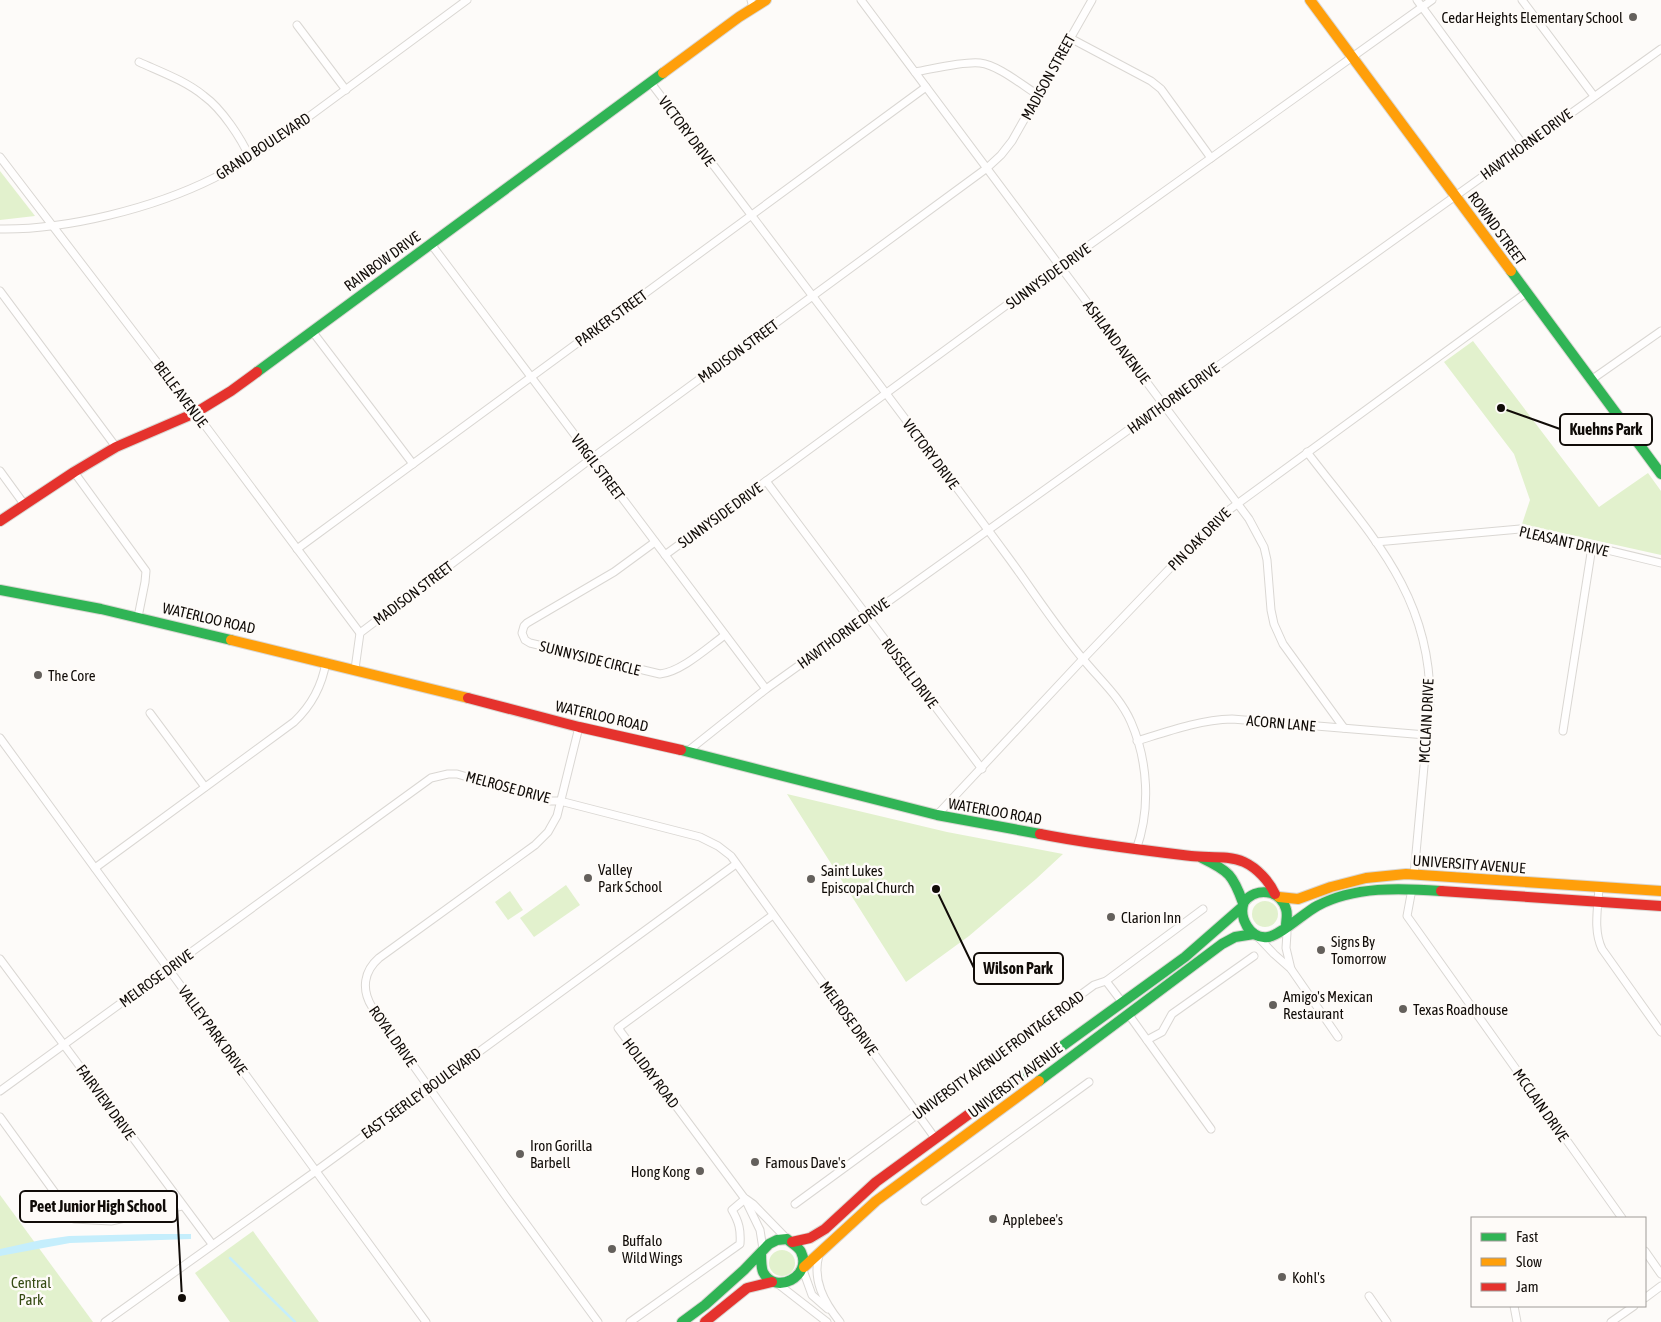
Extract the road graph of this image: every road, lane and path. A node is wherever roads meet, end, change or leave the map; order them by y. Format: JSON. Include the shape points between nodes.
{"nodes":[{"id":1,"x":467,"y":0,"type":"edge"},
{"id":2,"x":766,"y":0,"type":"edge"},
{"id":3,"x":861,"y":0,"type":"edge"},
{"id":4,"x":1092,"y":0,"type":"edge"},
{"id":5,"x":1310,"y":0,"type":"edge"},
{"id":6,"x":1417,"y":0,"type":"edge"},
{"id":7,"x":1432,"y":0,"type":"edge"},
{"id":8,"x":1522,"y":0,"type":"edge"},
{"id":9,"x":752,"y":4,"type":"edge"},
{"id":10,"x":1422,"y":8,"type":"junction"},
{"id":11,"x":297,"y":25,"type":"dead end"},
{"id":12,"x":1070,"y":38,"type":"junction"},
{"id":13,"x":1661,"y":49,"type":"edge"},
{"id":14,"x":1352,"y":57,"type":"junction"},
{"id":15,"x":139,"y":62,"type":"dead end"},
{"id":16,"x":915,"y":72,"type":"junction"},
{"id":17,"x":651,"y":83,"type":"junction"},
{"id":18,"x":926,"y":87,"type":"junction"},
{"id":19,"x":346,"y":90,"type":"junction"},
{"id":20,"x":1038,"y":95,"type":"junction"},
{"id":21,"x":1594,"y":96,"type":"junction"},
{"id":22,"x":1524,"y":146,"type":"junction"},
{"id":23,"x":0,"y":157,"type":"edge"},
{"id":24,"x":250,"y":158,"type":"junction"},
{"id":25,"x":1210,"y":158,"type":"junction"},
{"id":26,"x":987,"y":168,"type":"junction"},
{"id":27,"x":1455,"y":196,"type":"junction"},
{"id":28,"x":751,"y":215,"type":"junction"},
{"id":29,"x":53,"y":225,"type":"junction"},
{"id":30,"x":0,"y":229,"type":"edge"},
{"id":31,"x":431,"y":244,"type":"junction"},
{"id":32,"x":1060,"y":266,"type":"junction"},
{"id":33,"x":0,"y":291,"type":"edge"},
{"id":34,"x":1526,"y":294,"type":"junction"},
{"id":35,"x":812,"y":296,"type":"junction"},
{"id":36,"x":312,"y":331,"type":"junction"},
{"id":37,"x":1661,"y":331,"type":"edge"},
{"id":38,"x":531,"y":377,"type":"junction"},
{"id":39,"x":1591,"y":380,"type":"junction"},
{"id":40,"x":886,"y":394,"type":"junction"},
{"id":41,"x":1164,"y":404,"type":"junction"},
{"id":42,"x":195,"y":413,"type":"junction"},
{"id":43,"x":116,"y":447,"type":"junction"},
{"id":44,"x":1307,"y":452,"type":"junction"},
{"id":45,"x":592,"y":458,"type":"junction"},
{"id":46,"x":412,"y":464,"type":"junction"},
{"id":47,"x":0,"y":471,"type":"edge"},
{"id":48,"x":74,"y":472,"type":"junction"},
{"id":49,"x":1661,"y":474,"type":"edge"},
{"id":50,"x":766,"y":481,"type":"junction"},
{"id":51,"x":1237,"y":502,"type":"junction"},
{"id":52,"x":24,"y":504,"type":"junction"},
{"id":53,"x":0,"y":521,"type":"edge"},
{"id":54,"x":988,"y":530,"type":"junction"},
{"id":55,"x":655,"y":542,"type":"junction"},
{"id":56,"x":1376,"y":542,"type":"junction"},
{"id":57,"x":1592,"y":547,"type":"junction"},
{"id":58,"x":297,"y":549,"type":"junction"},
{"id":59,"x":665,"y":555,"type":"junction"},
{"id":60,"x":1661,"y":563,"type":"edge"},
{"id":61,"x":0,"y":590,"type":"edge"},
{"id":62,"x":868,"y":616,"type":"junction"},
{"id":63,"x":138,"y":617,"type":"junction"},
{"id":64,"x":360,"y":632,"type":"junction"},
{"id":65,"x":725,"y":636,"type":"junction"},
{"id":66,"x":1083,"y":659,"type":"junction"},
{"id":67,"x":326,"y":662,"type":"junction"},
{"id":68,"x":355,"y":669,"type":"junction"},
{"id":69,"x":766,"y":689,"type":"junction"},
{"id":70,"x":150,"y":713,"type":"dead end"},
{"id":71,"x":579,"y":727,"type":"junction"},
{"id":72,"x":1344,"y":728,"type":"junction"},
{"id":73,"x":1563,"y":731,"type":"dead end"},
{"id":74,"x":1426,"y":735,"type":"junction"},
{"id":75,"x":1137,"y":741,"type":"junction"},
{"id":76,"x":2,"y":743,"type":"edge"},
{"id":77,"x":688,"y":751,"type":"junction"},
{"id":78,"x":982,"y":769,"type":"junction"},
{"id":79,"x":205,"y":788,"type":"junction"},
{"id":80,"x":560,"y":801,"type":"junction"},
{"id":81,"x":937,"y":815,"type":"junction"},
{"id":82,"x":1136,"y":850,"type":"junction"},
{"id":83,"x":1199,"y":857,"type":"junction"},
{"id":84,"x":736,"y":864,"type":"junction"},
{"id":85,"x":95,"y":868,"type":"junction"},
{"id":86,"x":1414,"y":874,"type":"junction"},
{"id":87,"x":1599,"y":887,"type":"junction"},
{"id":88,"x":1412,"y":889,"type":"junction"},
{"id":89,"x":1661,"y":891,"type":"edge"},
{"id":90,"x":1277,"y":895,"type":"junction"},
{"id":91,"x":1598,"y":902,"type":"junction"},
{"id":92,"x":1242,"y":906,"type":"junction"},
{"id":93,"x":1661,"y":906,"type":"edge"},
{"id":94,"x":1203,"y":910,"type":"dead end"},
{"id":95,"x":773,"y":915,"type":"junction"},
{"id":96,"x":1285,"y":926,"type":"junction"},
{"id":97,"x":1256,"y":936,"type":"junction"},
{"id":98,"x":1254,"y":956,"type":"dead end"},
{"id":99,"x":0,"y":959,"type":"edge"},
{"id":100,"x":1170,"y":968,"type":"junction"},
{"id":101,"x":168,"y":969,"type":"junction"},
{"id":102,"x":1291,"y":969,"type":"junction"},
{"id":103,"x":1106,"y":981,"type":"junction"},
{"id":104,"x":1122,"y":1002,"type":"junction"},
{"id":105,"x":1129,"y":1015,"type":"junction"},
{"id":106,"x":1661,"y":1032,"type":"edge"},
{"id":107,"x":1338,"y":1037,"type":"dead end"},
{"id":108,"x":1147,"y":1040,"type":"junction"},
{"id":109,"x":64,"y":1045,"type":"junction"},
{"id":110,"x":1089,"y":1082,"type":"dead end"},
{"id":111,"x":429,"y":1087,"type":"junction"},
{"id":112,"x":0,"y":1092,"type":"edge"},
{"id":113,"x":918,"y":1114,"type":"junction"},
{"id":114,"x":0,"y":1117,"type":"edge"},
{"id":115,"x":1212,"y":1129,"type":"dead end"},
{"id":116,"x":936,"y":1138,"type":"junction"},
{"id":117,"x":316,"y":1171,"type":"junction"},
{"id":118,"x":892,"y":1190,"type":"junction"},
{"id":119,"x":745,"y":1199,"type":"junction"},
{"id":120,"x":925,"y":1201,"type":"dead end"},
{"id":121,"x":794,"y":1204,"type":"dead end"},
{"id":122,"x":182,"y":1206,"type":"junction"},
{"id":123,"x":1621,"y":1217,"type":"edge"},
{"id":124,"x":790,"y":1240,"type":"junction"},
{"id":125,"x":212,"y":1244,"type":"junction"},
{"id":126,"x":762,"y":1251,"type":"junction"},
{"id":127,"x":1646,"y":1252,"type":"edge"},
{"id":128,"x":820,"y":1254,"type":"junction"},
{"id":129,"x":803,"y":1268,"type":"junction"},
{"id":130,"x":1661,"y":1274,"type":"edge"},
{"id":131,"x":775,"y":1283,"type":"junction"},
{"id":132,"x":1661,"y":1286,"type":"edge"},
{"id":133,"x":1369,"y":1296,"type":"dead end"},
{"id":134,"x":1646,"y":1297,"type":"edge"},
{"id":135,"x":1514,"y":1307,"type":"edge"},
{"id":136,"x":1633,"y":1307,"type":"edge"},
{"id":137,"x":834,"y":1314,"type":"junction"},
{"id":138,"x":105,"y":1322,"type":"edge"},
{"id":139,"x":426,"y":1322,"type":"edge"},
{"id":140,"x":598,"y":1322,"type":"edge"},
{"id":141,"x":630,"y":1322,"type":"edge"},
{"id":142,"x":682,"y":1322,"type":"edge"},
{"id":143,"x":705,"y":1322,"type":"edge"},
{"id":144,"x":826,"y":1322,"type":"edge"},
{"id":145,"x":840,"y":1322,"type":"edge"},
{"id":146,"x":1387,"y":1322,"type":"edge"},
{"id":147,"x":1517,"y":1322,"type":"edge"},
{"id":148,"x":1611,"y":1322,"type":"edge"}],
"edges":[{"from":1,"to":19,"type":"street","name":"GRAND BOULEVARD"},
{"from":2,"to":9,"type":"main road","name":"RAINBOW DRIVE"},
{"from":3,"to":16,"type":"street","name":"ASHLAND AVENUE"},
{"from":4,"to":12,"type":"street","name":"MADISON STREET"},
{"from":5,"to":14,"type":"main road","name":"ROWND STREET"},
{"from":6,"to":10,"type":"street"},
{"from":7,"to":10,"type":"street","name":"SUNNYSIDE DRIVE"},
{"from":8,"to":21,"type":"street"},
{"from":9,"to":17,"type":"main road","name":"RAINBOW DRIVE"},
{"from":10,"to":14,"type":"street","name":"SUNNYSIDE DRIVE"},
{"from":10,"to":22,"type":"street"},
{"from":11,"to":19,"type":"street"},
{"from":12,"to":20,"type":"street","name":"MADISON STREET"},
{"from":12,"to":25,"type":"street","via":[[1161,89]]},
{"from":13,"to":21,"type":"street","name":"HAWTHORNE DRIVE"},
{"from":14,"to":25,"type":"street","name":"SUNNYSIDE DRIVE"},
{"from":14,"to":27,"type":"main road","name":"ROWND STREET"},
{"from":15,"to":24,"type":"street","via":[[204,95],[238,136]]},
{"from":16,"to":18,"type":"street","name":"ASHLAND AVENUE"},
{"from":16,"to":20,"type":"street","via":[[981,63]]},
{"from":17,"to":28,"type":"street","name":"VICTORY DRIVE"},
{"from":17,"to":31,"type":"main road","name":"RAINBOW DRIVE"},
{"from":18,"to":26,"type":"street","name":"ASHLAND AVENUE"},
{"from":18,"to":28,"type":"street","name":"PARKER STREET"},
{"from":19,"to":24,"type":"street","name":"GRAND BOULEVARD"},
{"from":20,"to":26,"type":"street","name":"MADISON STREET","via":[[1007,149]]},
{"from":21,"to":22,"type":"street","name":"HAWTHORNE DRIVE"},
{"from":22,"to":27,"type":"street","name":"HAWTHORNE DRIVE"},
{"from":23,"to":29,"type":"street","name":"BELLE AVENUE"},
{"from":24,"to":29,"type":"street","name":"GRAND BOULEVARD","via":[[168,197],[116,213]]},
{"from":25,"to":32,"type":"street","name":"SUNNYSIDE DRIVE"},
{"from":26,"to":32,"type":"street","name":"ASHLAND AVENUE"},
{"from":26,"to":35,"type":"street","name":"MADISON STREET"},
{"from":27,"to":34,"type":"main road","name":"ROWND STREET"},
{"from":27,"to":41,"type":"street","name":"HAWTHORNE DRIVE"},
{"from":28,"to":35,"type":"street","name":"VICTORY DRIVE"},
{"from":28,"to":38,"type":"street","name":"PARKER STREET"},
{"from":29,"to":30,"type":"street","name":"GRAND BOULEVARD"},
{"from":29,"to":42,"type":"street","name":"BELLE AVENUE"},
{"from":31,"to":36,"type":"main road","name":"RAINBOW DRIVE"},
{"from":31,"to":38,"type":"street","name":"VIRGIL STREET"},
{"from":32,"to":40,"type":"street","name":"SUNNYSIDE DRIVE"},
{"from":32,"to":41,"type":"street","name":"ASHLAND AVENUE"},
{"from":33,"to":43,"type":"street"},
{"from":34,"to":39,"type":"main road","name":"ROWND STREET"},
{"from":34,"to":44,"type":"street","name":"PIN OAK DRIVE"},
{"from":35,"to":40,"type":"street","name":"VICTORY DRIVE"},
{"from":35,"to":45,"type":"street","name":"MADISON STREET"},
{"from":36,"to":42,"type":"main road","name":"RAINBOW DRIVE"},
{"from":36,"to":46,"type":"street"},
{"from":37,"to":39,"type":"street"},
{"from":38,"to":45,"type":"street","name":"VIRGIL STREET"},
{"from":38,"to":46,"type":"street","name":"PARKER STREET"},
{"from":39,"to":49,"type":"main road","name":"ROWND STREET"},
{"from":40,"to":50,"type":"street","name":"SUNNYSIDE DRIVE"},
{"from":40,"to":54,"type":"street","name":"VICTORY DRIVE"},
{"from":41,"to":51,"type":"street","name":"ASHLAND AVENUE"},
{"from":41,"to":54,"type":"street","name":"HAWTHORNE DRIVE"},
{"from":42,"to":43,"type":"main road","name":"RAINBOW DRIVE"},
{"from":42,"to":58,"type":"street","name":"BELLE AVENUE"},
{"from":43,"to":48,"type":"main road","name":"RAINBOW DRIVE"},
{"from":44,"to":51,"type":"street","name":"PIN OAK DRIVE"},
{"from":44,"to":56,"type":"street","name":"MCCLAIN DRIVE"},
{"from":45,"to":55,"type":"street","name":"VIRGIL STREET"},
{"from":45,"to":64,"type":"street","name":"MADISON STREET"},
{"from":46,"to":58,"type":"street","name":"PARKER STREET"},
{"from":47,"to":52,"type":"street"},
{"from":48,"to":52,"type":"main road","name":"RAINBOW DRIVE"},
{"from":48,"to":63,"type":"street","via":[[146,570]]},
{"from":50,"to":59,"type":"street","name":"SUNNYSIDE DRIVE"},
{"from":50,"to":62,"type":"street","name":"RUSSELL DRIVE"},
{"from":51,"to":66,"type":"street","name":"PIN OAK DRIVE"},
{"from":51,"to":72,"type":"street","name":"ASHLAND AVENUE","via":[[1264,547],[1270,577],[1271,610],[1279,636]]},
{"from":52,"to":53,"type":"main road","name":"RAINBOW DRIVE"},
{"from":54,"to":62,"type":"street","name":"HAWTHORNE DRIVE"},
{"from":54,"to":66,"type":"street","name":"VICTORY DRIVE"},
{"from":55,"to":59,"type":"street","name":"VIRGIL STREET"},
{"from":55,"to":65,"type":"street","name":"SUNNYSIDE CIRCLE","via":[[614,572],[527,624],[522,629],[525,640],[666,674]]},
{"from":56,"to":57,"type":"street","name":"PLEASANT DRIVE","via":[[1520,529]]},
{"from":56,"to":74,"type":"street","name":"MCCLAIN DRIVE","via":[[1400,578],[1425,643],[1430,680]]},
{"from":57,"to":60,"type":"street","name":"PLEASANT DRIVE"},
{"from":57,"to":73,"type":"street"},
{"from":58,"to":64,"type":"street","name":"BELLE AVENUE"},
{"from":59,"to":65,"type":"street","name":"VIRGIL STREET"},
{"from":61,"to":63,"type":"main road","name":"WATERLOO ROAD"},
{"from":62,"to":69,"type":"street","name":"HAWTHORNE DRIVE"},
{"from":62,"to":78,"type":"street","name":"RUSSELL DRIVE"},
{"from":63,"to":67,"type":"main road","name":"WATERLOO ROAD"},
{"from":64,"to":68,"type":"street","name":"MADISON STREET"},
{"from":65,"to":69,"type":"street","name":"VIRGIL STREET"},
{"from":66,"to":75,"type":"street","name":"VICTORY DRIVE","via":[[1118,699]]},
{"from":66,"to":78,"type":"street","name":"PIN OAK DRIVE"},
{"from":67,"to":68,"type":"main road","name":"WATERLOO ROAD"},
{"from":67,"to":79,"type":"street","via":[[320,687],[310,706],[294,722]]},
{"from":68,"to":71,"type":"main road","name":"WATERLOO ROAD"},
{"from":69,"to":77,"type":"street","name":"HAWTHORNE DRIVE"},
{"from":70,"to":79,"type":"street"},
{"from":71,"to":77,"type":"main road","name":"WATERLOO ROAD"},
{"from":71,"to":80,"type":"street","name":"ROYAL DRIVE"},
{"from":72,"to":74,"type":"street","name":"ACORN LANE"},
{"from":72,"to":75,"type":"street","name":"ACORN LANE","via":[[1217,720]]},
{"from":74,"to":86,"type":"street","name":"MCCLAIN DRIVE"},
{"from":75,"to":82,"type":"street","name":"VICTORY DRIVE","via":[[1144,768],[1146,802]]},
{"from":76,"to":85,"type":"street","name":"VALLEY PARK DRIVE"},
{"from":77,"to":81,"type":"main road","name":"WATERLOO ROAD"},
{"from":78,"to":81,"type":"street","name":"PIN OAK DRIVE"},
{"from":79,"to":85,"type":"street"},
{"from":80,"to":84,"type":"street","name":"MELROSE DRIVE","via":[[700,837],[718,846]]},
{"from":80,"to":101,"type":"street","name":"MELROSE DRIVE","via":[[550,801],[466,775],[448,774],[431,778]]},
{"from":80,"to":111,"type":"street","name":"ROYAL DRIVE","via":[[557,816],[542,839],[379,958],[367,973],[368,1001]]},
{"from":81,"to":82,"type":"main road","name":"WATERLOO ROAD"},
{"from":82,"to":83,"type":"main road","name":"WATERLOO ROAD"},
{"from":83,"to":90,"type":"main road","name":"WATERLOO ROAD","via":[[1226,857],[1245,862],[1257,870]]},
{"from":83,"to":92,"type":"main road","name":"WATERLOO ROAD","via":[[1230,874]]},
{"from":84,"to":95,"type":"street","name":"MELROSE DRIVE"},
{"from":84,"to":111,"type":"street","name":"EAST SEERLEY BOULEVARD"},
{"from":85,"to":101,"type":"street","name":"VALLEY PARK DRIVE"},
{"from":86,"to":87,"type":"main road","name":"UNIVERSITY AVENUE"},
{"from":86,"to":90,"type":"main road","name":"UNIVERSITY AVENUE","via":[[1366,878],[1298,899]]},
{"from":87,"to":89,"type":"main road","name":"UNIVERSITY AVENUE"},
{"from":87,"to":91,"type":"street"},
{"from":88,"to":91,"type":"main road","name":"UNIVERSITY AVENUE"},
{"from":88,"to":96,"type":"main road","name":"UNIVERSITY AVENUE","via":[[1350,895],[1321,904]]},
{"from":88,"to":123,"type":"street","name":"MCCLAIN DRIVE","via":[[1407,916]]},
{"from":90,"to":92,"type":"main road","via":[[1259,891]]},
{"from":90,"to":96,"type":"main road","via":[[1287,913]]},
{"from":91,"to":93,"type":"main road","name":"UNIVERSITY AVENUE"},
{"from":91,"to":106,"type":"street","via":[[1596,928],[1602,949]]},
{"from":92,"to":97,"type":"main road","via":[[1245,922]]},
{"from":92,"to":100,"type":"main road","name":"UNIVERSITY AVENUE"},
{"from":94,"to":103,"type":"street","name":"UNIVERSITY AVENUE FRONTAGE ROAD"},
{"from":95,"to":113,"type":"street","name":"MELROSE DRIVE"},
{"from":95,"to":119,"type":"street","name":"HOLIDAY ROAD","via":[[618,1028]]},
{"from":96,"to":97,"type":"main road","via":[[1268,938]]},
{"from":96,"to":102,"type":"street"},
{"from":97,"to":102,"type":"street"},
{"from":97,"to":105,"type":"main road","name":"UNIVERSITY AVENUE","via":[[1235,937],[1222,944]]},
{"from":98,"to":108,"type":"street","via":[[1172,1014],[1162,1032]]},
{"from":99,"to":109,"type":"street","name":"FAIRVIEW DRIVE"},
{"from":100,"to":104,"type":"main road","name":"UNIVERSITY AVENUE"},
{"from":100,"to":105,"type":"main road","via":[[1156,987],[1132,1005]]},
{"from":101,"to":109,"type":"street","name":"MELROSE DRIVE"},
{"from":101,"to":117,"type":"street","name":"VALLEY PARK DRIVE"},
{"from":102,"to":107,"type":"street"},
{"from":103,"to":104,"type":"street"},
{"from":103,"to":113,"type":"street","name":"UNIVERSITY AVENUE FRONTAGE ROAD","via":[[1094,985]]},
{"from":104,"to":116,"type":"main road","name":"UNIVERSITY AVENUE"},
{"from":105,"to":108,"type":"street"},
{"from":105,"to":118,"type":"main road","name":"UNIVERSITY AVENUE"},
{"from":108,"to":115,"type":"street"},
{"from":109,"to":112,"type":"street","name":"MELROSE DRIVE"},
{"from":109,"to":122,"type":"street","name":"FAIRVIEW DRIVE"},
{"from":110,"to":120,"type":"street"},
{"from":111,"to":117,"type":"street","name":"EAST SEERLEY BOULEVARD"},
{"from":111,"to":140,"type":"street","name":"ROYAL DRIVE"},
{"from":113,"to":116,"type":"street","name":"MELROSE DRIVE"},
{"from":113,"to":121,"type":"street","name":"UNIVERSITY AVENUE FRONTAGE ROAD"},
{"from":114,"to":122,"type":"street","via":[[74,1219],[112,1222]]},
{"from":116,"to":118,"type":"main road","via":[[932,1150],[909,1169]]},
{"from":116,"to":124,"type":"main road","name":"UNIVERSITY AVENUE","via":[[876,1182],[825,1230],[810,1238]]},
{"from":117,"to":125,"type":"street","name":"EAST SEERLEY BOULEVARD"},
{"from":117,"to":139,"type":"street","name":"VALLEY PARK DRIVE"},
{"from":118,"to":128,"type":"main road","name":"UNIVERSITY AVENUE"},
{"from":119,"to":124,"type":"street","name":"HOLIDAY ROAD"},
{"from":119,"to":126,"type":"street","name":"HOLIDAY ROAD","via":[[760,1230]]},
{"from":119,"to":141,"type":"street","via":[[732,1210],[739,1221],[740,1244]]},
{"from":122,"to":125,"type":"street","name":"FAIRVIEW DRIVE"},
{"from":124,"to":126,"type":"main road","via":[[776,1240]]},
{"from":124,"to":129,"type":"main road","via":[[802,1253]]},
{"from":125,"to":138,"type":"street","name":"EAST SEERLEY BOULEVARD"},
{"from":126,"to":131,"type":"main road","via":[[761,1268],[765,1276]]},
{"from":126,"to":142,"type":"main road"},
{"from":127,"to":130,"type":"street"},
{"from":128,"to":129,"type":"main road","name":"UNIVERSITY AVENUE"},
{"from":128,"to":137,"type":"street","via":[[816,1264],[818,1287]]},
{"from":129,"to":131,"type":"main road","via":[[792,1281]]},
{"from":129,"to":137,"type":"street","via":[[812,1295]]},
{"from":131,"to":143,"type":"main road","via":[[747,1288]]},
{"from":131,"to":144,"type":"street"},
{"from":132,"to":134,"type":"street"},
{"from":133,"to":146,"type":"street"},
{"from":135,"to":147,"type":"street"},
{"from":136,"to":148,"type":"street"},
{"from":137,"to":145,"type":"street"}]}
